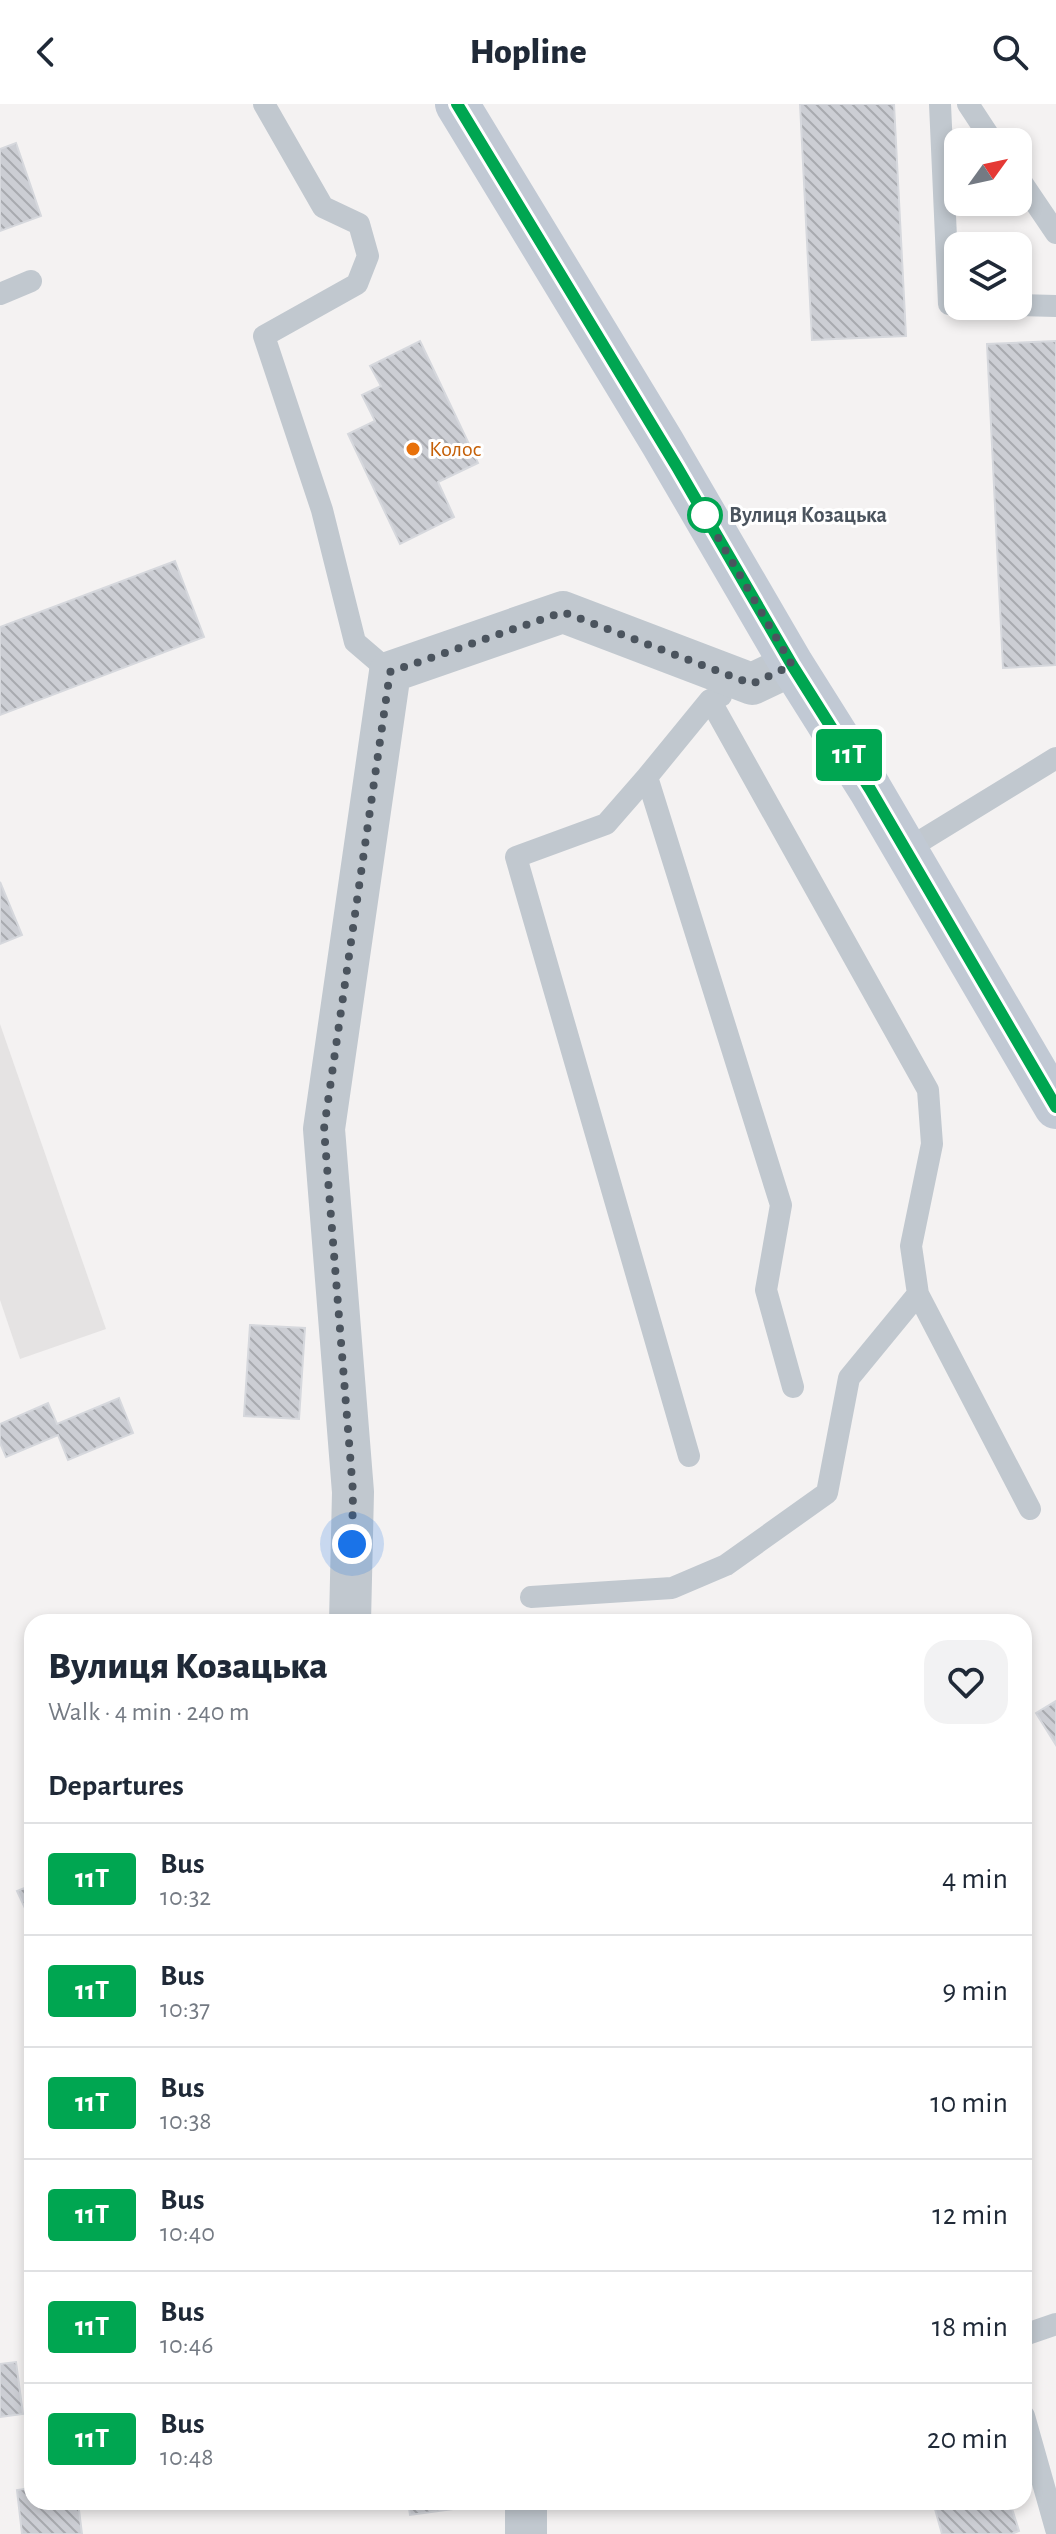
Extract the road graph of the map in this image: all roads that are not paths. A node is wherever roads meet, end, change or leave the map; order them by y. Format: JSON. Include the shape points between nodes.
{"nodes":[{"id":1,"x":264,"y":104,"type":"edge"},
{"id":2,"x":457,"y":104,"type":"edge"},
{"id":3,"x":940,"y":104,"type":"edge"},
{"id":4,"x":968,"y":104,"type":"edge"},
{"id":5,"x":984,"y":128,"type":"edge"},
{"id":6,"x":1032,"y":198,"type":"edge"},
{"id":7,"x":946,"y":232,"type":"edge"},
{"id":8,"x":1056,"y":233,"type":"edge"},
{"id":9,"x":31,"y":281,"type":"dead end"},
{"id":10,"x":0,"y":294,"type":"edge"},
{"id":11,"x":1032,"y":305,"type":"edge"},
{"id":12,"x":1056,"y":306,"type":"edge"},
{"id":13,"x":792,"y":665,"type":"junction"},
{"id":14,"x":390,"y":672,"type":"junction"},
{"id":15,"x":752,"y":684,"type":"junction"},
{"id":16,"x":710,"y":700,"type":"junction"},
{"id":17,"x":1056,"y":758,"type":"edge"},
{"id":18,"x":647,"y":777,"type":"junction"},
{"id":19,"x":906,"y":850,"type":"junction"},
{"id":20,"x":1056,"y":1107,"type":"edge"},
{"id":21,"x":918,"y":1294,"type":"junction"},
{"id":22,"x":793,"y":1387,"type":"dead end"},
{"id":23,"x":689,"y":1456,"type":"dead end"},
{"id":24,"x":1030,"y":1509,"type":"dead end"},
{"id":25,"x":531,"y":1597,"type":"dead end"},
{"id":26,"x":350,"y":1614,"type":"edge"},
{"id":27,"x":1056,"y":2324,"type":"edge"},
{"id":28,"x":1032,"y":2332,"type":"edge"},
{"id":29,"x":1032,"y":2444,"type":"edge"},
{"id":30,"x":526,"y":2510,"type":"edge"},
{"id":31,"x":1056,"y":2529,"type":"edge"},
{"id":32,"x":526,"y":2534,"type":"edge"}],
"edges":[{"from":1,"to":14,"type":"lane","via":[[323,207],[359,224],[368,256],[357,284],[264,336],[322,510],[355,642]]},
{"from":2,"to":13,"type":"main road"},
{"from":3,"to":7,"type":"lane"},
{"from":4,"to":5,"type":"lane"},
{"from":6,"to":8,"type":"lane"},
{"from":9,"to":10,"type":"lane"},
{"from":11,"to":12,"type":"lane"},
{"from":13,"to":15,"type":"street"},
{"from":13,"to":19,"type":"main road"},
{"from":14,"to":15,"type":"street","via":[[563,612]]},
{"from":14,"to":26,"type":"street","via":[[324,1129],[353,1492]]},
{"from":15,"to":16,"type":"lane"},
{"from":16,"to":18,"type":"lane"},
{"from":16,"to":21,"type":"lane","via":[[928,1090],[932,1144],[911,1246]]},
{"from":17,"to":19,"type":"lane"},
{"from":18,"to":22,"type":"lane","via":[[781,1205],[766,1290]]},
{"from":18,"to":23,"type":"lane","via":[[606,824],[516,857]]},
{"from":19,"to":20,"type":"main road"},
{"from":21,"to":24,"type":"lane"},
{"from":21,"to":25,"type":"lane","via":[[849,1378],[827,1493],[726,1565],[672,1588]]},
{"from":27,"to":28,"type":"lane"},
{"from":29,"to":31,"type":"lane"},
{"from":30,"to":32,"type":"street"}]}
